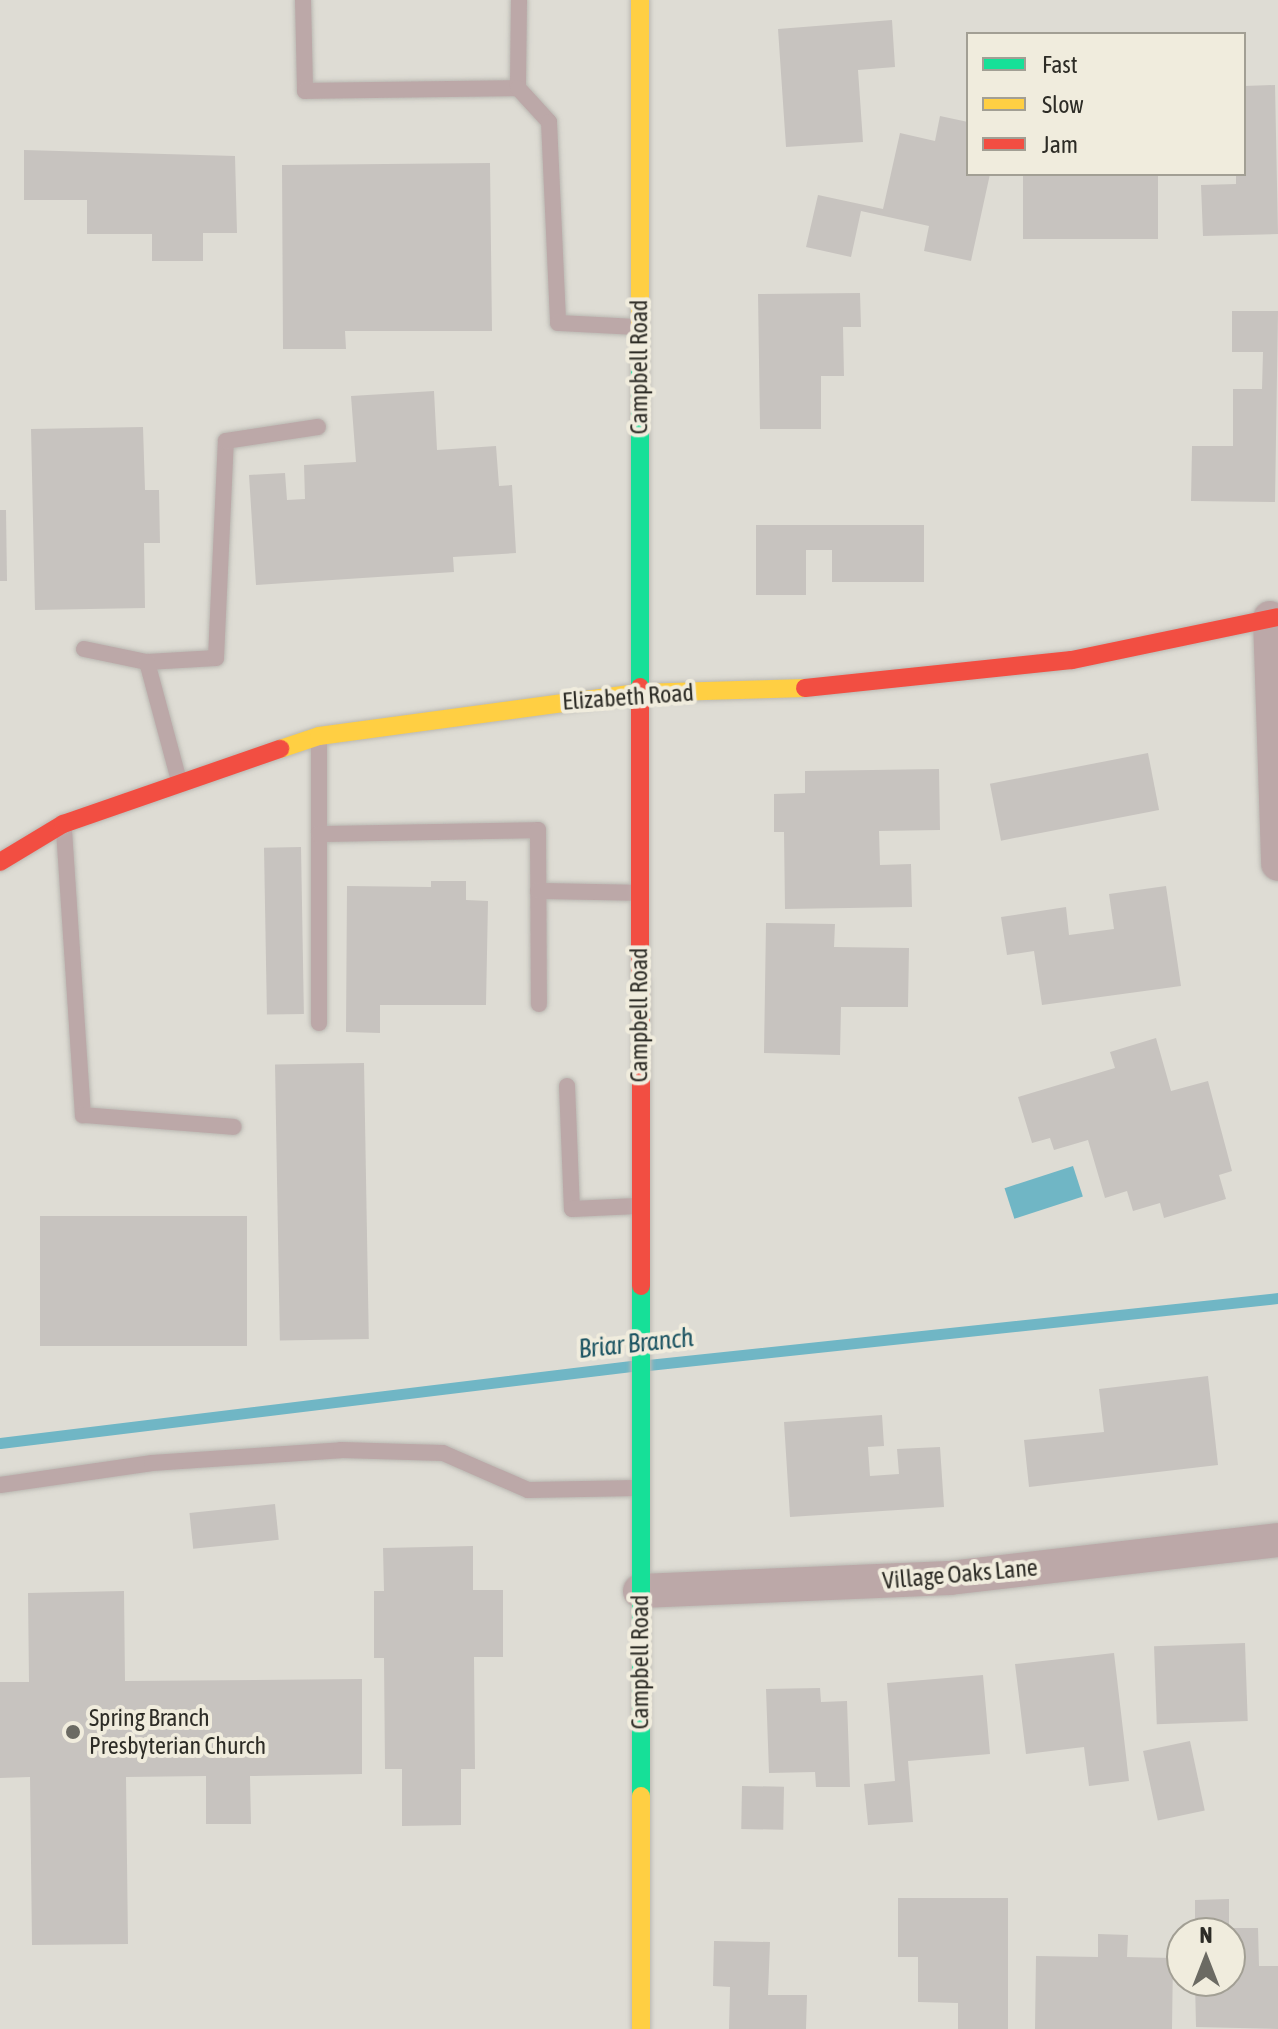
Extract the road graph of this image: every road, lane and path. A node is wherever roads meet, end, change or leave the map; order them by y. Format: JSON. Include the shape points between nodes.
{"nodes":[{"id":1,"x":303,"y":0,"type":"edge"},
{"id":2,"x":519,"y":0,"type":"edge"},
{"id":3,"x":640,"y":0,"type":"edge"},
{"id":4,"x":518,"y":88,"type":"junction"},
{"id":5,"x":639,"y":327,"type":"junction"},
{"id":6,"x":318,"y":427,"type":"dead end"},
{"id":7,"x":1274,"y":617,"type":"edge"},
{"id":8,"x":84,"y":649,"type":"dead end"},
{"id":9,"x":147,"y":662,"type":"junction"},
{"id":10,"x":639,"y":693,"type":"junction"},
{"id":11,"x":319,"y":736,"type":"junction"},
{"id":12,"x":179,"y":781,"type":"junction"},
{"id":13,"x":63,"y":824,"type":"junction"},
{"id":14,"x":319,"y":834,"type":"junction"},
{"id":15,"x":0,"y":862,"type":"edge"},
{"id":16,"x":1278,"y":864,"type":"edge"},
{"id":17,"x":538,"y":891,"type":"junction"},
{"id":18,"x":639,"y":893,"type":"junction"},
{"id":19,"x":539,"y":1004,"type":"dead end"},
{"id":20,"x":319,"y":1023,"type":"dead end"},
{"id":21,"x":567,"y":1086,"type":"dead end"},
{"id":22,"x":234,"y":1127,"type":"dead end"},
{"id":23,"x":639,"y":1206,"type":"junction"},
{"id":24,"x":0,"y":1485,"type":"edge"},
{"id":25,"x":640,"y":1488,"type":"junction"},
{"id":26,"x":1278,"y":1540,"type":"edge"},
{"id":27,"x":640,"y":1591,"type":"junction"},
{"id":28,"x":641,"y":2029,"type":"edge"}],
"edges":[{"from":1,"to":4,"type":"lane","via":[[305,91]]},
{"from":2,"to":4,"type":"lane"},
{"from":3,"to":5,"type":"street","name":"Campbell Road"},
{"from":4,"to":5,"type":"lane","via":[[549,122],[558,323]]},
{"from":5,"to":10,"type":"street","name":"Campbell Road"},
{"from":6,"to":9,"type":"lane","via":[[226,441],[216,658]]},
{"from":7,"to":10,"type":"street","name":"Elizabeth Road","via":[[1072,660],[881,685]]},
{"from":7,"to":16,"type":"street"},
{"from":8,"to":9,"type":"lane"},
{"from":9,"to":12,"type":"lane"},
{"from":10,"to":11,"type":"street","name":"Elizabeth Road"},
{"from":10,"to":18,"type":"street","name":"Campbell Road"},
{"from":11,"to":12,"type":"street","name":"Elizabeth Road"},
{"from":11,"to":14,"type":"lane"},
{"from":12,"to":13,"type":"street","name":"Elizabeth Road"},
{"from":13,"to":15,"type":"street","name":"Elizabeth Road"},
{"from":13,"to":22,"type":"lane","via":[[83,1115]]},
{"from":14,"to":17,"type":"lane","via":[[538,830]]},
{"from":14,"to":20,"type":"lane"},
{"from":17,"to":18,"type":"lane"},
{"from":17,"to":19,"type":"lane"},
{"from":18,"to":23,"type":"street","name":"Campbell Road"},
{"from":21,"to":23,"type":"lane","via":[[572,1209]]},
{"from":23,"to":25,"type":"street","name":"Campbell Road"},
{"from":24,"to":25,"type":"lane","via":[[152,1463],[341,1450],[443,1453],[528,1490]]},
{"from":25,"to":27,"type":"street","name":"Campbell Road"},
{"from":26,"to":27,"type":"street","name":"Village Oaks Lane","via":[[950,1578]]},
{"from":27,"to":28,"type":"street","name":"Campbell Road"}]}
